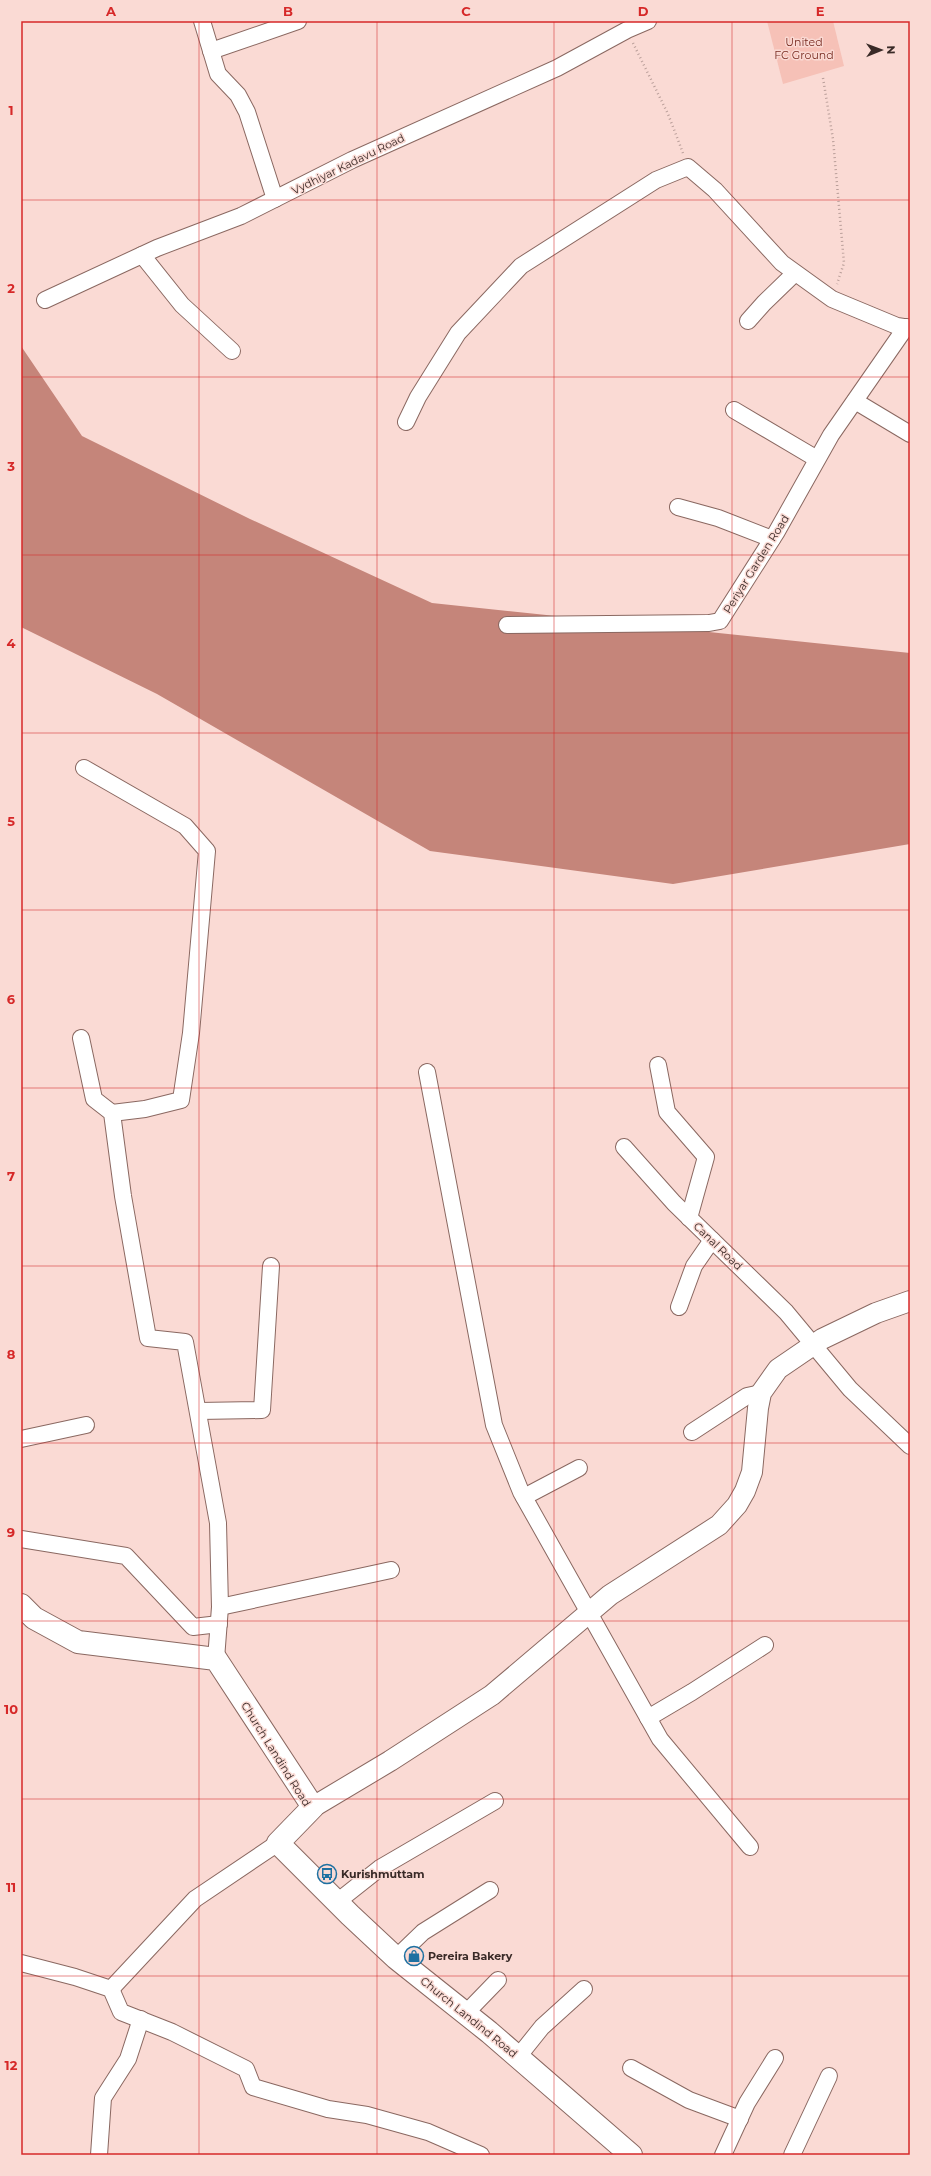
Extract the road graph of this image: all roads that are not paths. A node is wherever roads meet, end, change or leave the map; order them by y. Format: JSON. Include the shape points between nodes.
{"nodes":[{"id":1,"x":202,"y":21,"type":"edge"},
{"id":2,"x":298,"y":21,"type":"edge"},
{"id":3,"x":648,"y":21,"type":"edge"},
{"id":4,"x":210,"y":51,"type":"junction"},
{"id":5,"x":275,"y":199,"type":"junction"},
{"id":6,"x":142,"y":255,"type":"junction"},
{"id":7,"x":796,"y":273,"type":"junction"},
{"id":8,"x":45,"y":300,"type":"dead end"},
{"id":9,"x":748,"y":321,"type":"dead end"},
{"id":10,"x":908,"y":327,"type":"edge"},
{"id":11,"x":232,"y":352,"type":"dead end"},
{"id":12,"x":854,"y":401,"type":"junction"},
{"id":13,"x":734,"y":410,"type":"dead end"},
{"id":14,"x":406,"y":422,"type":"dead end"},
{"id":15,"x":910,"y":434,"type":"edge"},
{"id":16,"x":817,"y":459,"type":"junction"},
{"id":17,"x":678,"y":507,"type":"dead end"},
{"id":18,"x":772,"y":539,"type":"junction"},
{"id":19,"x":507,"y":625,"type":"dead end"},
{"id":20,"x":84,"y":768,"type":"dead end"},
{"id":21,"x":81,"y":1038,"type":"dead end"},
{"id":22,"x":658,"y":1065,"type":"dead end"},
{"id":23,"x":427,"y":1072,"type":"dead end"},
{"id":24,"x":112,"y":1113,"type":"junction"},
{"id":25,"x":624,"y":1147,"type":"dead end"},
{"id":26,"x":689,"y":1218,"type":"junction"},
{"id":27,"x":712,"y":1240,"type":"junction"},
{"id":28,"x":271,"y":1266,"type":"dead end"},
{"id":29,"x":910,"y":1301,"type":"edge"},
{"id":30,"x":679,"y":1307,"type":"dead end"},
{"id":31,"x":813,"y":1345,"type":"junction"},
{"id":32,"x":761,"y":1394,"type":"junction"},
{"id":33,"x":199,"y":1411,"type":"junction"},
{"id":34,"x":86,"y":1425,"type":"dead end"},
{"id":35,"x":692,"y":1432,"type":"dead end"},
{"id":36,"x":21,"y":1439,"type":"edge"},
{"id":37,"x":910,"y":1446,"type":"edge"},
{"id":38,"x":580,"y":1468,"type":"dead end"},
{"id":39,"x":524,"y":1497,"type":"junction"},
{"id":40,"x":21,"y":1540,"type":"edge"},
{"id":41,"x":391,"y":1570,"type":"dead end"},
{"id":42,"x":21,"y":1605,"type":"edge"},
{"id":43,"x":220,"y":1607,"type":"junction"},
{"id":44,"x":590,"y":1612,"type":"junction"},
{"id":45,"x":218,"y":1624,"type":"junction"},
{"id":46,"x":765,"y":1644,"type":"dead end"},
{"id":47,"x":216,"y":1659,"type":"junction"},
{"id":48,"x":648,"y":1718,"type":"junction"},
{"id":49,"x":495,"y":1801,"type":"dead end"},
{"id":50,"x":313,"y":1807,"type":"junction"},
{"id":51,"x":278,"y":1843,"type":"junction"},
{"id":52,"x":750,"y":1847,"type":"dead end"},
{"id":53,"x":490,"y":1890,"type":"dead end"},
{"id":54,"x":337,"y":1902,"type":"junction"},
{"id":55,"x":396,"y":1958,"type":"junction"},
{"id":56,"x":21,"y":1963,"type":"edge"},
{"id":57,"x":498,"y":1980,"type":"dead end"},
{"id":58,"x":584,"y":1988,"type":"dead end"},
{"id":59,"x":110,"y":1989,"type":"junction"},
{"id":60,"x":466,"y":2013,"type":"junction"},
{"id":61,"x":140,"y":2019,"type":"junction"},
{"id":62,"x":518,"y":2057,"type":"junction"},
{"id":63,"x":775,"y":2058,"type":"dead end"},
{"id":64,"x":631,"y":2068,"type":"dead end"},
{"id":65,"x":829,"y":2076,"type":"dead end"},
{"id":66,"x":740,"y":2119,"type":"junction"},
{"id":67,"x":629,"y":2154,"type":"edge"},
{"id":68,"x":98,"y":2155,"type":"edge"},
{"id":69,"x":481,"y":2155,"type":"edge"},
{"id":70,"x":724,"y":2155,"type":"edge"},
{"id":71,"x":792,"y":2155,"type":"edge"}],
"edges":[{"from":1,"to":4,"type":"street"},
{"from":2,"to":4,"type":"street"},
{"from":3,"to":5,"type":"street","name":"Vydhiyar Kadavu Road","via":[[557,68],[352,160]]},
{"from":4,"to":5,"type":"street","via":[[218,74],[238,95],[247,112]]},
{"from":5,"to":6,"type":"street","name":"Vydhiyar Kadavu Road","via":[[241,216]]},
{"from":6,"to":8,"type":"street","name":"Vydhiyar Kadavu Road"},
{"from":6,"to":11,"type":"street","via":[[182,305]]},
{"from":7,"to":9,"type":"street"},
{"from":7,"to":10,"type":"street","via":[[832,299],[897,326]]},
{"from":7,"to":14,"type":"street","via":[[782,263],[715,190],[688,167],[656,180],[521,266],[458,333],[418,397]]},
{"from":10,"to":12,"type":"street","name":"Periyar Garden Road"},
{"from":12,"to":15,"type":"street"},
{"from":12,"to":16,"type":"street","name":"Periyar Garden Road"},
{"from":13,"to":16,"type":"street"},
{"from":16,"to":18,"type":"street","name":"Periyar Garden Road"},
{"from":17,"to":18,"type":"street","via":[[718,518]]},
{"from":18,"to":19,"type":"street","name":"Periyar Garden Road","via":[[720,621]]},
{"from":20,"to":24,"type":"street","via":[[185,826],[207,851],[191,1033],[181,1100],[145,1109]]},
{"from":21,"to":24,"type":"street","via":[[94,1099]]},
{"from":22,"to":26,"type":"street","via":[[667,1112],[706,1157]]},
{"from":23,"to":39,"type":"street","via":[[494,1425]]},
{"from":24,"to":33,"type":"street","via":[[123,1196],[148,1338],[185,1342]]},
{"from":25,"to":26,"type":"street","name":"Canal Road"},
{"from":26,"to":27,"type":"street","name":"Canal Road"},
{"from":27,"to":30,"type":"street","via":[[694,1266]]},
{"from":27,"to":31,"type":"street","name":"Canal Road","via":[[786,1312]]},
{"from":28,"to":33,"type":"street","via":[[262,1410]]},
{"from":29,"to":31,"type":"street","via":[[876,1313]]},
{"from":31,"to":32,"type":"street","via":[[778,1369]]},
{"from":31,"to":37,"type":"street","name":"Canal Road","via":[[850,1389]]},
{"from":32,"to":35,"type":"street","via":[[747,1396]]},
{"from":32,"to":44,"type":"street","via":[[752,1472],[737,1505],[719,1525],[610,1595]]},
{"from":33,"to":43,"type":"street","via":[[218,1523]]},
{"from":34,"to":36,"type":"street"},
{"from":38,"to":39,"type":"street"},
{"from":39,"to":44,"type":"street"},
{"from":40,"to":45,"type":"street","via":[[126,1556],[193,1627]]},
{"from":41,"to":43,"type":"street"},
{"from":42,"to":47,"type":"main road","via":[[34,1618],[78,1642]]},
{"from":43,"to":45,"type":"street"},
{"from":44,"to":48,"type":"street"},
{"from":44,"to":50,"type":"street","via":[[492,1695]]},
{"from":45,"to":47,"type":"street"},
{"from":46,"to":48,"type":"street"},
{"from":47,"to":50,"type":"main road","name":"Church Landind Road"},
{"from":48,"to":52,"type":"street","via":[[660,1739]]},
{"from":49,"to":54,"type":"street","via":[[380,1868]]},
{"from":50,"to":51,"type":"main road","name":"Church Landind Road"},
{"from":51,"to":54,"type":"main road","name":"Church Landind Road"},
{"from":51,"to":59,"type":"street","via":[[195,1899]]},
{"from":53,"to":55,"type":"street","via":[[423,1932]]},
{"from":54,"to":55,"type":"main road","name":"Church Landind Road"},
{"from":55,"to":60,"type":"main road","name":"Church Landind Road"},
{"from":56,"to":59,"type":"street","via":[[75,1976]]},
{"from":57,"to":60,"type":"street"},
{"from":58,"to":62,"type":"street","via":[[542,2026]]},
{"from":59,"to":61,"type":"street","via":[[121,2012]]},
{"from":60,"to":62,"type":"main road","name":"Church Landind Road"},
{"from":61,"to":68,"type":"street","via":[[128,2059],[104,2098]]},
{"from":61,"to":69,"type":"street","via":[[246,2069],[253,2087],[328,2109],[367,2114],[428,2132]]},
{"from":62,"to":67,"type":"main road","name":"Church Landind Road"},
{"from":63,"to":66,"type":"street"},
{"from":64,"to":66,"type":"street","via":[[689,2100]]},
{"from":65,"to":71,"type":"street"},
{"from":66,"to":70,"type":"street"}]}
